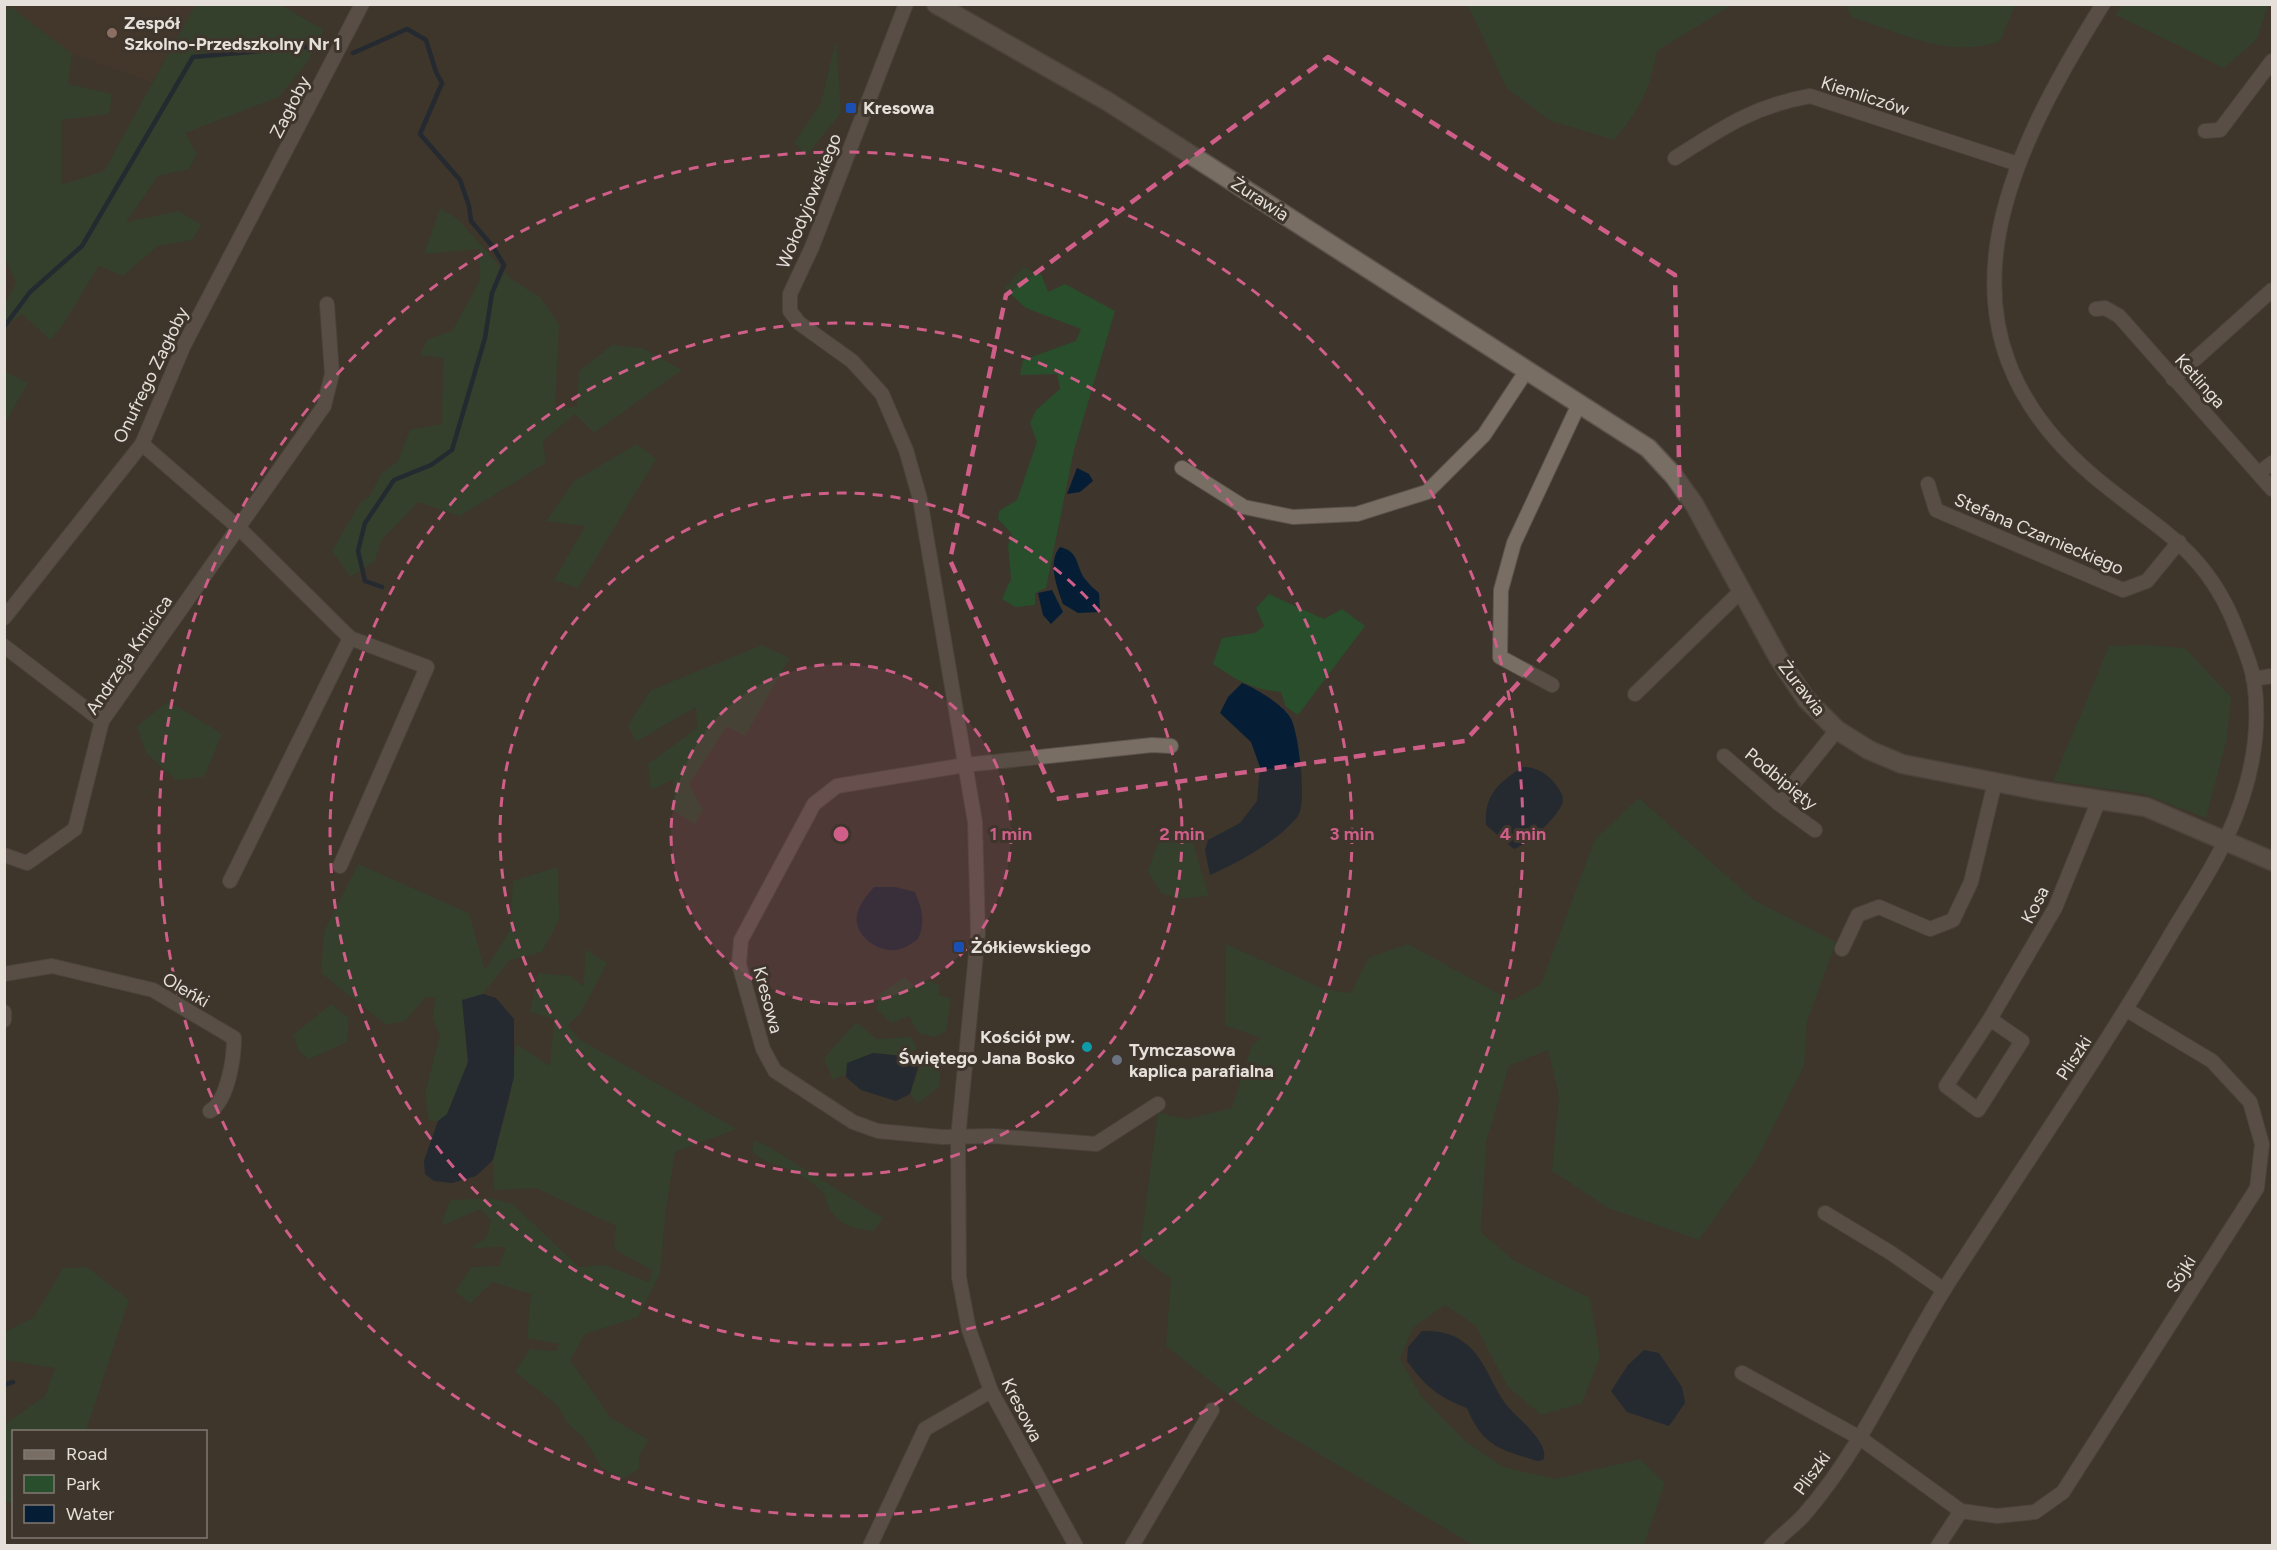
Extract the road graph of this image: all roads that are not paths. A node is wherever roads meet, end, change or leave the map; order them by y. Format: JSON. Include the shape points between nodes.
{"nodes":[{"id":1,"x":362,"y":4,"type":"edge"},
{"id":2,"x":906,"y":4,"type":"edge"},
{"id":3,"x":936,"y":4,"type":"edge"},
{"id":4,"x":2103,"y":4,"type":"edge"},
{"id":5,"x":2272,"y":61,"type":"edge"},
{"id":6,"x":2205,"y":131,"type":"dead end"},
{"id":7,"x":1675,"y":158,"type":"dead end"},
{"id":8,"x":282,"y":161,"type":"joint"},
{"id":9,"x":2018,"y":164,"type":"junction"},
{"id":10,"x":2272,"y":290,"type":"edge"},
{"id":11,"x":327,"y":304,"type":"dead end"},
{"id":12,"x":2096,"y":309,"type":"dead end"},
{"id":13,"x":790,"y":311,"type":"joint"},
{"id":14,"x":1527,"y":370,"type":"junction"},
{"id":15,"x":2173,"y":379,"type":"junction"},
{"id":16,"x":1579,"y":404,"type":"junction"},
{"id":17,"x":142,"y":444,"type":"junction"},
{"id":18,"x":2272,"y":463,"type":"edge"},
{"id":19,"x":1182,"y":468,"type":"dead end"},
{"id":20,"x":2259,"y":473,"type":"junction"},
{"id":21,"x":1928,"y":484,"type":"dead end"},
{"id":22,"x":2272,"y":489,"type":"edge"},
{"id":23,"x":240,"y":529,"type":"junction"},
{"id":24,"x":2179,"y":542,"type":"junction"},
{"id":25,"x":1740,"y":592,"type":"junction"},
{"id":26,"x":4,"y":618,"type":"edge"},
{"id":27,"x":350,"y":638,"type":"junction"},
{"id":28,"x":4,"y":646,"type":"edge"},
{"id":29,"x":2272,"y":676,"type":"edge"},
{"id":30,"x":2253,"y":679,"type":"junction"},
{"id":31,"x":1552,"y":685,"type":"dead end"},
{"id":32,"x":1635,"y":694,"type":"dead end"},
{"id":33,"x":102,"y":720,"type":"junction"},
{"id":34,"x":1837,"y":730,"type":"junction"},
{"id":35,"x":1171,"y":746,"type":"dead end"},
{"id":36,"x":1724,"y":756,"type":"dead end"},
{"id":37,"x":965,"y":765,"type":"junction"},
{"id":38,"x":1995,"y":782,"type":"junction"},
{"id":39,"x":2098,"y":800,"type":"junction"},
{"id":40,"x":1778,"y":803,"type":"junction"},
{"id":41,"x":1815,"y":830,"type":"dead end"},
{"id":42,"x":2226,"y":840,"type":"junction"},
{"id":43,"x":4,"y":855,"type":"edge"},
{"id":44,"x":2272,"y":861,"type":"edge"},
{"id":45,"x":340,"y":867,"type":"dead end"},
{"id":46,"x":230,"y":881,"type":"dead end"},
{"id":47,"x":1842,"y":949,"type":"dead end"},
{"id":48,"x":4,"y":974,"type":"edge"},
{"id":49,"x":2127,"y":1010,"type":"junction"},
{"id":50,"x":1990,"y":1019,"type":"junction"},
{"id":51,"x":1158,"y":1104,"type":"dead end"},
{"id":52,"x":210,"y":1111,"type":"dead end"},
{"id":53,"x":958,"y":1138,"type":"junction"},
{"id":54,"x":1825,"y":1213,"type":"dead end"},
{"id":55,"x":1944,"y":1290,"type":"junction"},
{"id":56,"x":1742,"y":1374,"type":"dead end"},
{"id":57,"x":991,"y":1390,"type":"junction"},
{"id":58,"x":1212,"y":1410,"type":"dead end"},
{"id":59,"x":1860,"y":1438,"type":"junction"},
{"id":60,"x":1962,"y":1511,"type":"junction"},
{"id":61,"x":870,"y":1545,"type":"edge"},
{"id":62,"x":1076,"y":1545,"type":"edge"},
{"id":63,"x":1132,"y":1545,"type":"edge"},
{"id":64,"x":1770,"y":1545,"type":"edge"},
{"id":65,"x":1938,"y":1545,"type":"edge"}],
"edges":[{"from":1,"to":8,"type":"street","name":"Zagłoby"},
{"from":2,"to":13,"type":"street","name":"Wołodyjowskiego","via":[[790,294]]},
{"from":3,"to":14,"type":"street","name":"Żurawia","via":[[1107,101]]},
{"from":4,"to":9,"type":"street","via":[[2066,64]]},
{"from":5,"to":6,"type":"street","via":[[2220,130]]},
{"from":7,"to":9,"type":"street","name":"Kiemliczów","via":[[1751,112],[1810,96]]},
{"from":8,"to":17,"type":"street","name":"Onufrego Zagłoby","via":[[184,345]]},
{"from":9,"to":24,"type":"street","via":[[2004,203],[1993,265],[1997,317],[2006,358],[2023,397],[2057,441],[2090,473]]},
{"from":10,"to":15,"type":"street"},
{"from":11,"to":23,"type":"street","name":"Andrzeja Kmicica","via":[[332,374],[324,406]]},
{"from":12,"to":15,"type":"street","name":"Ketlinga","via":[[2105,308],[2119,316]]},
{"from":13,"to":37,"type":"street","name":"Kresowa","via":[[799,323],[852,361],[882,394],[906,450],[920,499]]},
{"from":14,"to":16,"type":"street","name":"Żurawia"},
{"from":14,"to":19,"type":"street","via":[[1484,435],[1427,492],[1357,514],[1293,517],[1244,507]]},
{"from":15,"to":20,"type":"street","name":"Ketlinga"},
{"from":16,"to":25,"type":"street","name":"Żurawia","via":[[1648,448],[1674,476],[1694,504]]},
{"from":16,"to":31,"type":"street","via":[[1514,543],[1501,590],[1500,657]]},
{"from":17,"to":23,"type":"street"},
{"from":17,"to":26,"type":"street","name":"Onufrego Zagłoby"},
{"from":18,"to":20,"type":"street"},
{"from":20,"to":22,"type":"street","name":"Ketlinga"},
{"from":21,"to":24,"type":"street","name":"Stefana Czarnieckiego","via":[[1936,510],[2123,590],[2147,580]]},
{"from":23,"to":27,"type":"street"},
{"from":23,"to":33,"type":"street","name":"Andrzeja Kmicica"},
{"from":24,"to":30,"type":"street","via":[[2212,579],[2227,604]]},
{"from":25,"to":32,"type":"street"},
{"from":25,"to":34,"type":"street","name":"Żurawia","via":[[1806,699]]},
{"from":27,"to":45,"type":"street","via":[[427,668]]},
{"from":27,"to":46,"type":"street"},
{"from":28,"to":33,"type":"street"},
{"from":29,"to":30,"type":"street"},
{"from":30,"to":42,"type":"street","via":[[2257,722],[2249,778]]},
{"from":33,"to":43,"type":"street","name":"Andrzeja Kmicica","via":[[75,829],[27,863]]},
{"from":34,"to":38,"type":"street","name":"Żurawia","via":[[1902,764]]},
{"from":34,"to":40,"type":"street"},
{"from":35,"to":37,"type":"street","name":"Kresowa"},
{"from":36,"to":40,"type":"street","name":"Podbipięty"},
{"from":37,"to":53,"type":"street","name":"Kresowa","via":[[975,822],[978,933]]},
{"from":37,"to":53,"type":"street","name":"Kresowa","via":[[837,786],[814,804],[741,940],[739,964],[762,1050],[775,1071],[853,1122],[878,1131]]},
{"from":38,"to":39,"type":"street","name":"Żurawia"},
{"from":38,"to":47,"type":"street","via":[[1971,882],[1953,920],[1930,929],[1879,907],[1858,915]]},
{"from":39,"to":42,"type":"street","name":"Żurawia","via":[[2146,807]]},
{"from":39,"to":50,"type":"street","name":"Kosa","via":[[2055,908]]},
{"from":40,"to":41,"type":"street","name":"Podbipięty"},
{"from":42,"to":44,"type":"street","name":"Żurawia"},
{"from":42,"to":49,"type":"street","name":"Pliszki"},
{"from":48,"to":52,"type":"street","name":"Oleńki","via":[[52,966],[153,990],[234,1038],[234,1059],[218,1106]]},
{"from":49,"to":55,"type":"street","name":"Pliszki"},
{"from":49,"to":60,"type":"street","name":"Sójki","via":[[2212,1061],[2250,1102],[2262,1144],[2257,1188],[2063,1492],[2036,1512],[1997,1516]]},
{"from":50,"to":50,"type":"street","name":"Kosa","via":[[2022,1041],[1978,1110],[1946,1086]]},
{"from":51,"to":53,"type":"street","via":[[1096,1144],[993,1136]]},
{"from":53,"to":57,"type":"street","name":"Kresowa","via":[[959,1277],[969,1330]]},
{"from":54,"to":55,"type":"street","via":[[1891,1252]]},
{"from":55,"to":59,"type":"street","name":"Pliszki"},
{"from":56,"to":59,"type":"street","name":"Sójki"},
{"from":57,"to":61,"type":"street","via":[[925,1429]]},
{"from":57,"to":62,"type":"street","name":"Kresowa"},
{"from":58,"to":63,"type":"street"},
{"from":59,"to":60,"type":"street","name":"Sójki"},
{"from":59,"to":64,"type":"street","name":"Pliszki","via":[[1803,1515]]},
{"from":60,"to":65,"type":"street"}]}
